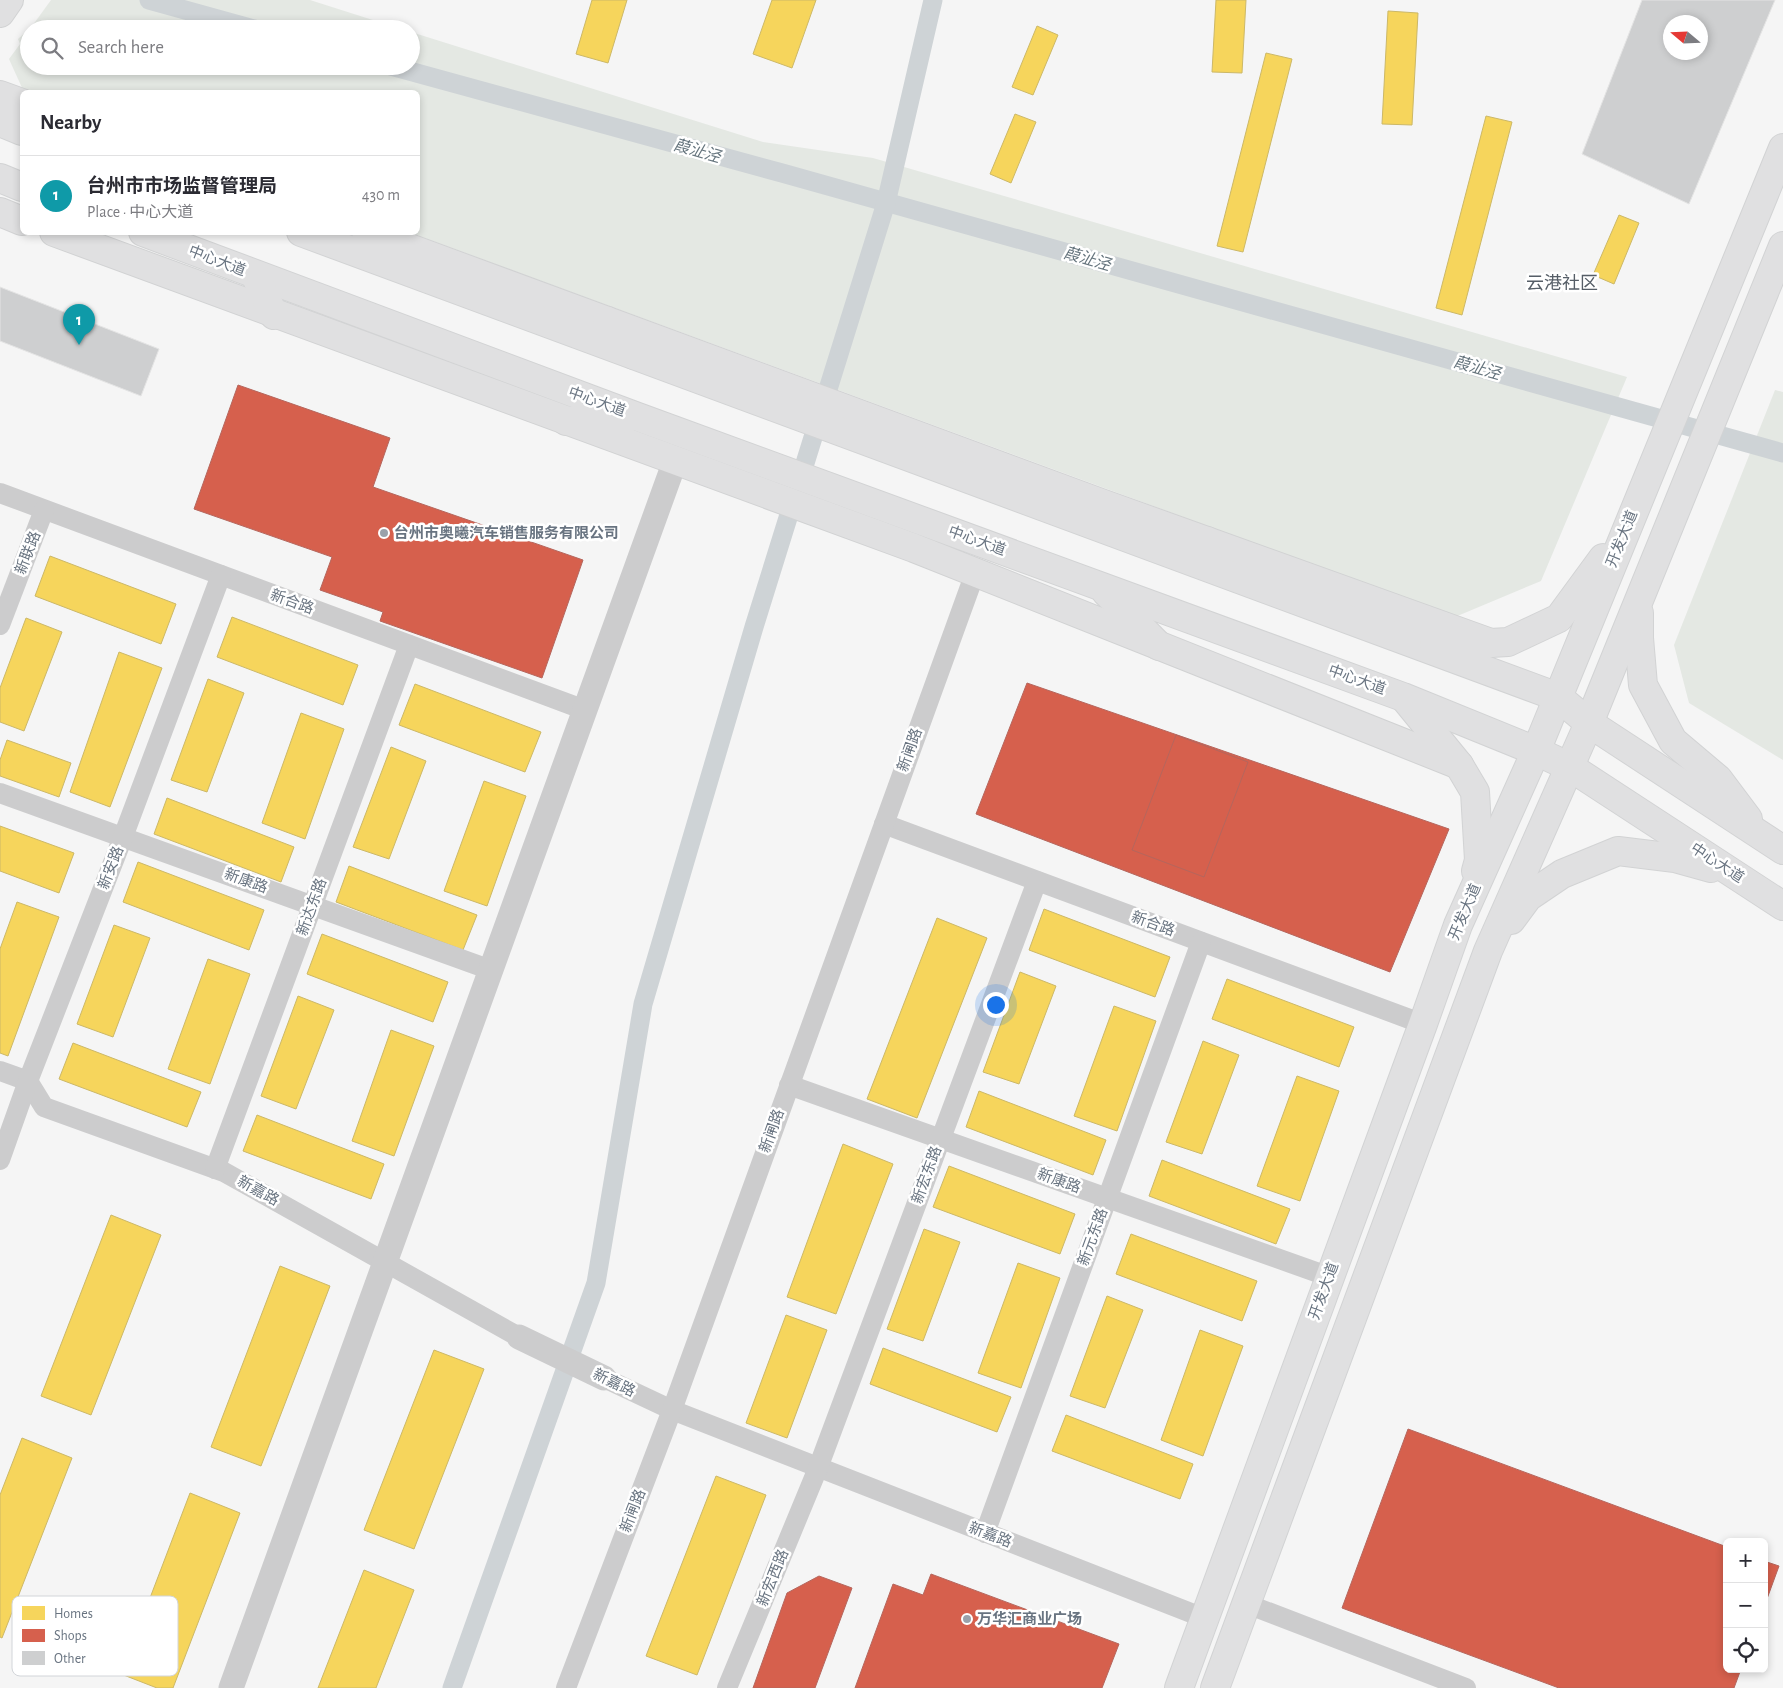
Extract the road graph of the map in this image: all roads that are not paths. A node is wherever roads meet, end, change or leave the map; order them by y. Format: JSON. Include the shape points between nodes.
{"nodes":[{"id":1,"x":0,"y":95,"type":"edge"},
{"id":2,"x":20,"y":102,"type":"edge"},
{"id":3,"x":0,"y":122,"type":"edge"},
{"id":4,"x":20,"y":130,"type":"edge"},
{"id":5,"x":1783,"y":148,"type":"edge"},
{"id":6,"x":0,"y":178,"type":"edge"},
{"id":7,"x":20,"y":186,"type":"edge"},
{"id":8,"x":0,"y":212,"type":"edge"},
{"id":9,"x":20,"y":220,"type":"edge"},
{"id":10,"x":62,"y":235,"type":"edge"},
{"id":11,"x":151,"y":235,"type":"edge"},
{"id":12,"x":309,"y":235,"type":"edge"},
{"id":13,"x":374,"y":235,"type":"edge"},
{"id":14,"x":1783,"y":246,"type":"edge"},
{"id":15,"x":255,"y":275,"type":"junction"},
{"id":16,"x":274,"y":314,"type":"junction"},
{"id":17,"x":607,"y":321,"type":"junction"},
{"id":18,"x":635,"y":356,"type":"junction"},
{"id":19,"x":806,"y":407,"type":"junction"},
{"id":20,"x":638,"y":418,"type":"junction"},
{"id":21,"x":566,"y":421,"type":"junction"},
{"id":22,"x":869,"y":430,"type":"junction"},
{"id":23,"x":675,"y":461,"type":"junction"},
{"id":24,"x":0,"y":493,"type":"edge"},
{"id":25,"x":44,"y":510,"type":"junction"},
{"id":26,"x":1632,"y":515,"type":"junction"},
{"id":27,"x":1207,"y":541,"type":"junction"},
{"id":28,"x":1147,"y":545,"type":"junction"},
{"id":29,"x":975,"y":573,"type":"junction"},
{"id":30,"x":221,"y":575,"type":"junction"},
{"id":31,"x":1099,"y":586,"type":"junction"},
{"id":32,"x":1640,"y":598,"type":"junction"},
{"id":33,"x":0,"y":625,"type":"edge"},
{"id":34,"x":1491,"y":643,"type":"junction"},
{"id":35,"x":1413,"y":644,"type":"junction"},
{"id":36,"x":409,"y":645,"type":"junction"},
{"id":37,"x":1159,"y":646,"type":"junction"},
{"id":38,"x":1403,"y":697,"type":"junction"},
{"id":39,"x":1558,"y":697,"type":"junction"},
{"id":40,"x":585,"y":710,"type":"junction"},
{"id":41,"x":1589,"y":723,"type":"junction"},
{"id":42,"x":1536,"y":751,"type":"junction"},
{"id":43,"x":1459,"y":764,"type":"junction"},
{"id":44,"x":1570,"y":767,"type":"junction"},
{"id":45,"x":0,"y":793,"type":"edge"},
{"id":46,"x":884,"y":824,"type":"junction"},
{"id":47,"x":1759,"y":835,"type":"junction"},
{"id":48,"x":123,"y":837,"type":"junction"},
{"id":49,"x":1783,"y":850,"type":"edge"},
{"id":50,"x":1734,"y":874,"type":"junction"},
{"id":51,"x":1037,"y":881,"type":"junction"},
{"id":52,"x":313,"y":905,"type":"junction"},
{"id":53,"x":1783,"y":906,"type":"edge"},
{"id":54,"x":1458,"y":925,"type":"junction"},
{"id":55,"x":1201,"y":942,"type":"junction"},
{"id":56,"x":1488,"y":951,"type":"junction"},
{"id":57,"x":491,"y":970,"type":"junction"},
{"id":58,"x":1423,"y":1024,"type":"junction"},
{"id":59,"x":0,"y":1071,"type":"edge"},
{"id":60,"x":28,"y":1081,"type":"junction"},
{"id":61,"x":789,"y":1085,"type":"junction"},
{"id":62,"x":44,"y":1107,"type":"junction"},
{"id":63,"x":6,"y":1122,"type":"edge"},
{"id":64,"x":941,"y":1138,"type":"junction"},
{"id":65,"x":0,"y":1160,"type":"edge"},
{"id":66,"x":215,"y":1169,"type":"junction"},
{"id":67,"x":1107,"y":1198,"type":"junction"},
{"id":68,"x":385,"y":1263,"type":"junction"},
{"id":69,"x":1330,"y":1277,"type":"junction"},
{"id":70,"x":519,"y":1337,"type":"joint"},
{"id":71,"x":604,"y":1378,"type":"joint"},
{"id":72,"x":672,"y":1410,"type":"junction"},
{"id":73,"x":818,"y":1468,"type":"junction"},
{"id":74,"x":985,"y":1533,"type":"junction"},
{"id":75,"x":1247,"y":1604,"type":"junction"},
{"id":76,"x":1204,"y":1618,"type":"junction"},
{"id":77,"x":232,"y":1688,"type":"edge"},
{"id":78,"x":566,"y":1688,"type":"edge"},
{"id":79,"x":728,"y":1688,"type":"edge"},
{"id":80,"x":1179,"y":1688,"type":"edge"},
{"id":81,"x":1215,"y":1688,"type":"edge"},
{"id":82,"x":1466,"y":1688,"type":"edge"}],
"edges":[{"from":1,"to":2,"type":"main road"},
{"from":3,"to":4,"type":"main road"},
{"from":5,"to":26,"type":"main road","name":"开发大道"},
{"from":6,"to":7,"type":"main road"},
{"from":8,"to":9,"type":"main road"},
{"from":10,"to":16,"type":"main road"},
{"from":11,"to":15,"type":"main road","name":"中心大道"},
{"from":12,"to":18,"type":"main road"},
{"from":13,"to":17,"type":"main road"},
{"from":14,"to":32,"type":"main road"},
{"from":15,"to":16,"type":"main road"},
{"from":15,"to":20,"type":"main road","name":"中心大道"},
{"from":16,"to":21,"type":"main road"},
{"from":17,"to":18,"type":"main road"},
{"from":17,"to":19,"type":"main road"},
{"from":18,"to":19,"type":"main road"},
{"from":19,"to":22,"type":"main road"},
{"from":20,"to":21,"type":"main road"},
{"from":20,"to":31,"type":"main road","name":"中心大道"},
{"from":21,"to":23,"type":"main road"},
{"from":22,"to":27,"type":"main road"},
{"from":22,"to":28,"type":"main road"},
{"from":23,"to":29,"type":"main road"},
{"from":23,"to":40,"type":"street"},
{"from":24,"to":25,"type":"street","name":"新合路"},
{"from":25,"to":30,"type":"street","name":"新合路"},
{"from":25,"to":33,"type":"street","name":"新联路"},
{"from":26,"to":34,"type":"main road","via":[[1560,618],[1508,642]]},
{"from":26,"to":39,"type":"main road","name":"开发大道"},
{"from":27,"to":28,"type":"main road"},
{"from":27,"to":34,"type":"main road"},
{"from":28,"to":35,"type":"main road"},
{"from":29,"to":37,"type":"main road"},
{"from":29,"to":46,"type":"street","name":"新闸路"},
{"from":30,"to":36,"type":"street","name":"新合路"},
{"from":30,"to":48,"type":"street","name":"新安路"},
{"from":31,"to":37,"type":"main road"},
{"from":31,"to":38,"type":"main road","name":"中心大道"},
{"from":32,"to":41,"type":"main road"},
{"from":32,"to":47,"type":"main road","via":[[1643,686],[1673,741],[1718,779]]},
{"from":34,"to":35,"type":"main road","via":[[1455,646]]},
{"from":35,"to":39,"type":"main road"},
{"from":36,"to":40,"type":"street","name":"新合路"},
{"from":36,"to":52,"type":"street","name":"新达东路"},
{"from":37,"to":43,"type":"main road"},
{"from":38,"to":42,"type":"main road","name":"中心大道"},
{"from":38,"to":43,"type":"main road"},
{"from":39,"to":41,"type":"main road"},
{"from":39,"to":42,"type":"main road","name":"开发大道"},
{"from":40,"to":57,"type":"street"},
{"from":41,"to":44,"type":"main road"},
{"from":41,"to":47,"type":"main road"},
{"from":42,"to":44,"type":"main road","name":"中心大道"},
{"from":42,"to":54,"type":"main road","name":"开发大道"},
{"from":43,"to":54,"type":"main road","via":[[1475,792],[1479,860]]},
{"from":44,"to":50,"type":"main road","name":"中心大道"},
{"from":44,"to":56,"type":"main road"},
{"from":45,"to":48,"type":"street","name":"新康路"},
{"from":46,"to":51,"type":"street","name":"新合路"},
{"from":46,"to":61,"type":"street","name":"新闸路"},
{"from":47,"to":49,"type":"main road"},
{"from":48,"to":52,"type":"street","name":"新康路"},
{"from":48,"to":60,"type":"street","name":"新安路"},
{"from":50,"to":53,"type":"main road","name":"中心大道"},
{"from":50,"to":56,"type":"main road","via":[[1675,858],[1618,851],[1562,874],[1528,897]]},
{"from":51,"to":55,"type":"street","name":"新合路"},
{"from":51,"to":64,"type":"street","name":"新宏东路"},
{"from":52,"to":57,"type":"street","name":"新康路"},
{"from":52,"to":66,"type":"street","name":"新达东路"},
{"from":54,"to":58,"type":"main road","name":"开发大道"},
{"from":55,"to":58,"type":"street","name":"新合路"},
{"from":55,"to":67,"type":"street","name":"新元东路"},
{"from":56,"to":75,"type":"main road"},
{"from":57,"to":68,"type":"street"},
{"from":58,"to":69,"type":"main road","name":"开发大道"},
{"from":59,"to":60,"type":"street"},
{"from":60,"to":62,"type":"street"},
{"from":60,"to":63,"type":"street","name":"新安路"},
{"from":61,"to":64,"type":"street","name":"新康路"},
{"from":61,"to":72,"type":"street","name":"新闸路"},
{"from":62,"to":63,"type":"street"},
{"from":62,"to":66,"type":"street","name":"新嘉路"},
{"from":63,"to":65,"type":"street","name":"新安路"},
{"from":64,"to":67,"type":"street","name":"新康路"},
{"from":64,"to":73,"type":"street","name":"新宏东路"},
{"from":66,"to":68,"type":"street","name":"新嘉路"},
{"from":67,"to":69,"type":"street","name":"新康路"},
{"from":67,"to":74,"type":"street","name":"新元东路"},
{"from":68,"to":70,"type":"street","name":"新嘉路"},
{"from":68,"to":77,"type":"street"},
{"from":69,"to":76,"type":"main road","name":"开发大道"},
{"from":70,"to":71,"type":"street","name":"新嘉路"},
{"from":71,"to":72,"type":"street","name":"新嘉路"},
{"from":72,"to":73,"type":"street","name":"新嘉路"},
{"from":72,"to":78,"type":"street","name":"新闸路"},
{"from":73,"to":74,"type":"street","name":"新嘉路"},
{"from":73,"to":79,"type":"street","name":"新宏西路"},
{"from":74,"to":76,"type":"street","name":"新嘉路"},
{"from":75,"to":81,"type":"main road"},
{"from":75,"to":82,"type":"street"},
{"from":76,"to":80,"type":"main road","name":"开发大道"}]}
